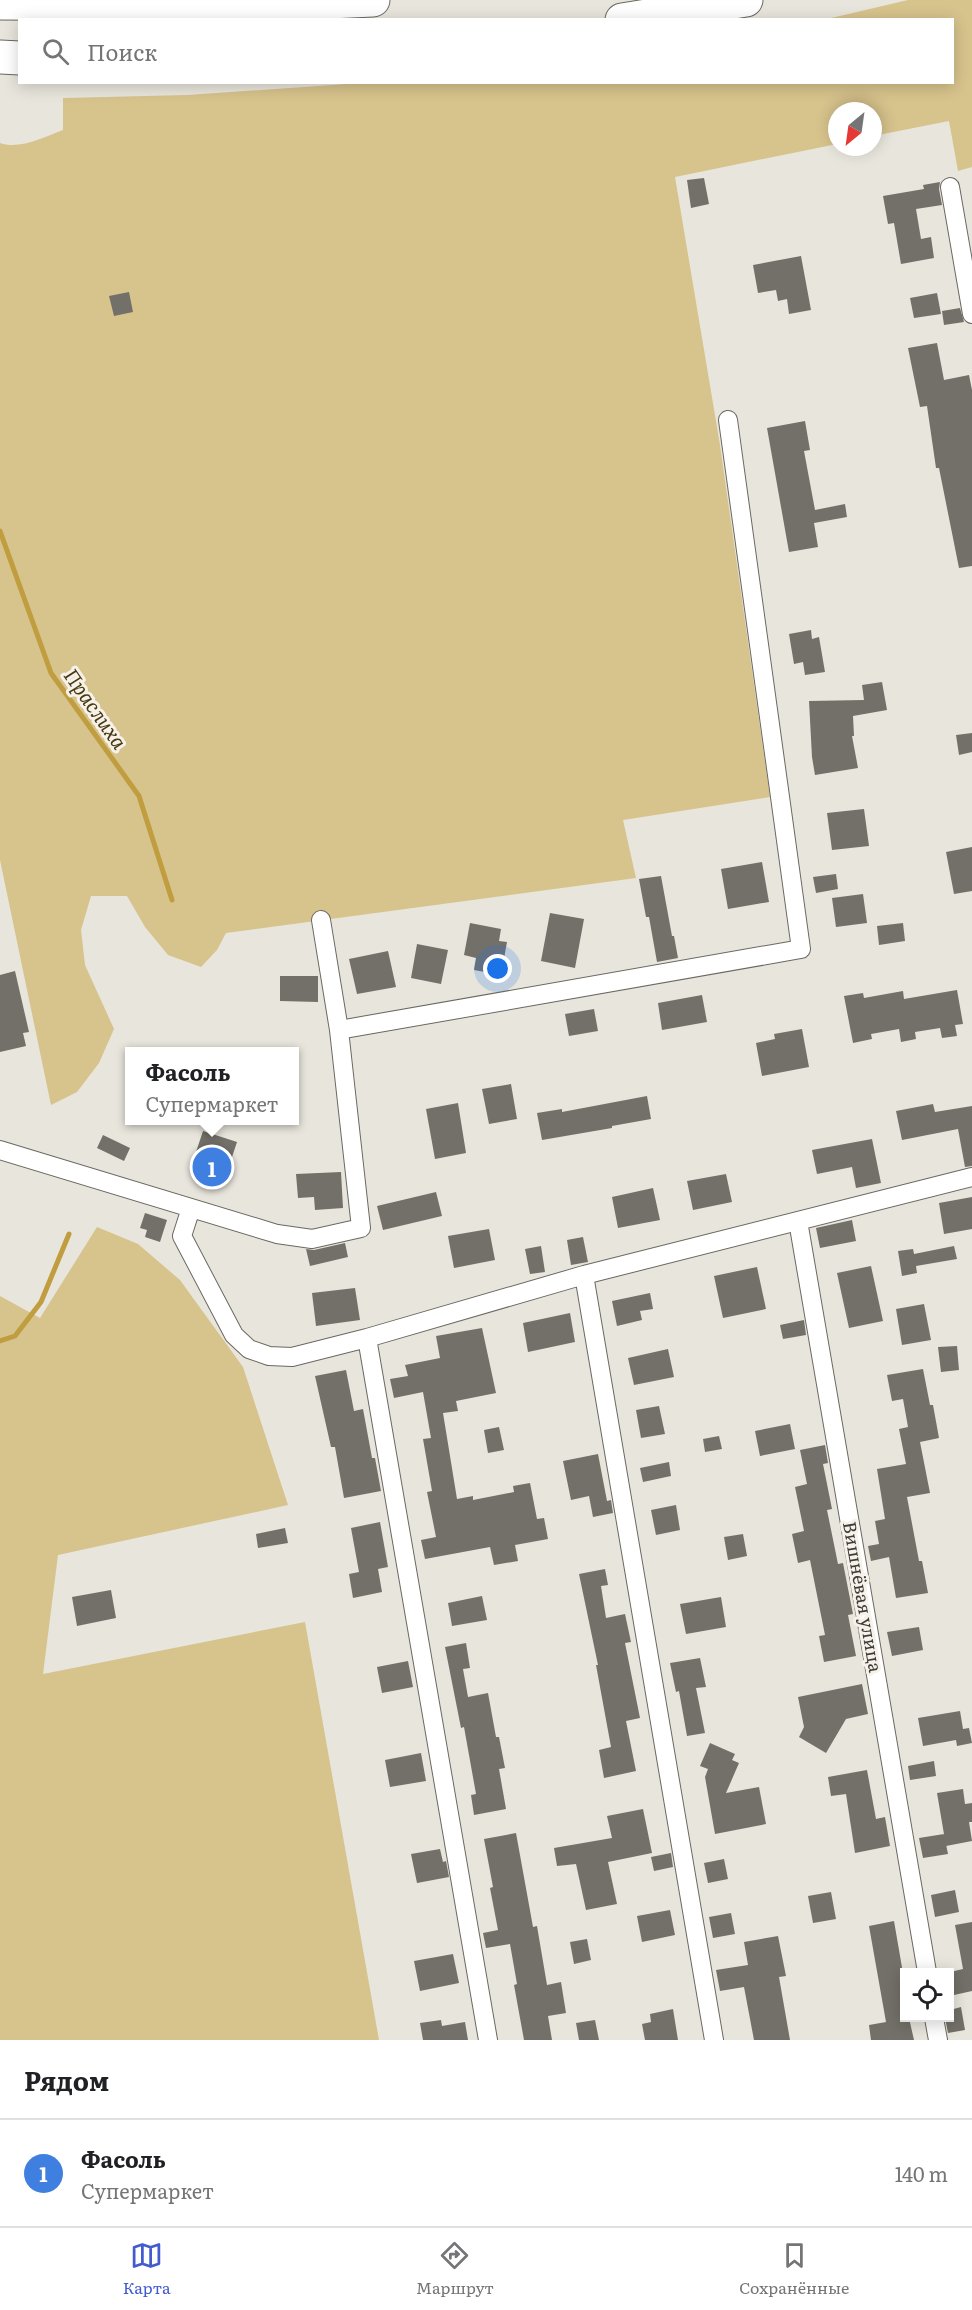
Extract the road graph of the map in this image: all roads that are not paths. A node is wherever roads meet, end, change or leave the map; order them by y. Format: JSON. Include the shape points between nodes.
{"nodes":[{"id":1,"x":373,"y":0,"type":"edge"},
{"id":2,"x":746,"y":0,"type":"edge"},
{"id":3,"x":11,"y":3,"type":"edge"},
{"id":4,"x":634,"y":18,"type":"edge"},
{"id":5,"x":0,"y":57,"type":"edge"},
{"id":6,"x":18,"y":58,"type":"edge"},
{"id":7,"x":950,"y":187,"type":"dead end"},
{"id":8,"x":972,"y":314,"type":"edge"},
{"id":9,"x":728,"y":420,"type":"dead end"},
{"id":10,"x":321,"y":920,"type":"dead end"},
{"id":11,"x":339,"y":1030,"type":"junction"},
{"id":12,"x":0,"y":1150,"type":"edge"},
{"id":13,"x":972,"y":1177,"type":"edge"},
{"id":14,"x":191,"y":1208,"type":"junction"},
{"id":15,"x":798,"y":1221,"type":"junction"},
{"id":16,"x":584,"y":1275,"type":"junction"},
{"id":17,"x":367,"y":1338,"type":"junction"},
{"id":18,"x":926,"y":1968,"type":"edge"},
{"id":19,"x":935,"y":2022,"type":"edge"},
{"id":20,"x":488,"y":2040,"type":"edge"},
{"id":21,"x":714,"y":2040,"type":"edge"},
{"id":22,"x":938,"y":2040,"type":"edge"}],
"edges":[{"from":1,"to":3,"type":"highway","via":[[261,5]]},
{"from":2,"to":4,"type":"highway"},
{"from":5,"to":6,"type":"highway"},
{"from":7,"to":8,"type":"street"},
{"from":9,"to":11,"type":"street","via":[[801,949]]},
{"from":10,"to":11,"type":"street"},
{"from":11,"to":14,"type":"street","via":[[361,1228],[312,1239],[277,1234]]},
{"from":12,"to":14,"type":"street"},
{"from":13,"to":15,"type":"street"},
{"from":14,"to":17,"type":"street","via":[[182,1236],[234,1335],[249,1349],[269,1356],[292,1357]]},
{"from":15,"to":16,"type":"street"},
{"from":15,"to":18,"type":"street","name":"Вишнёвая улица"},
{"from":16,"to":17,"type":"street"},
{"from":16,"to":21,"type":"street"},
{"from":17,"to":20,"type":"street"},
{"from":19,"to":22,"type":"street"}]}
